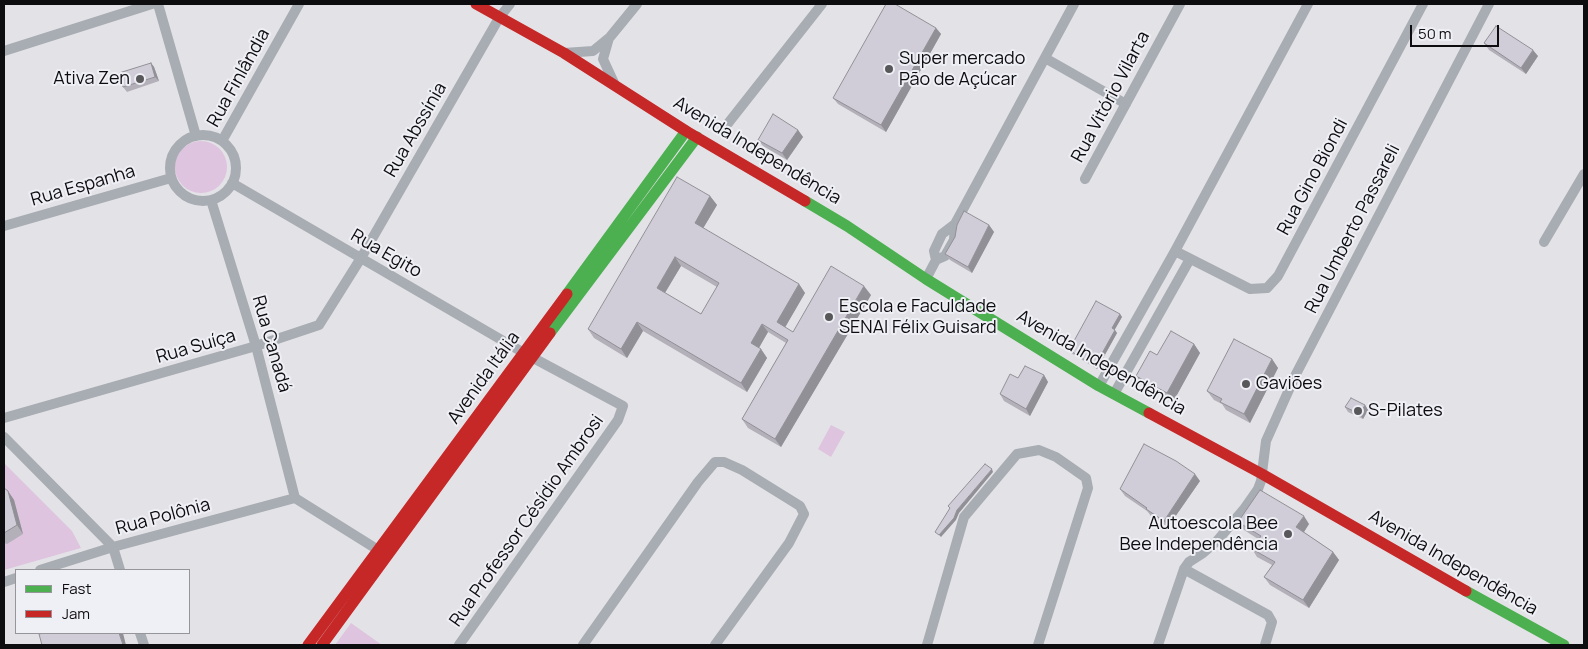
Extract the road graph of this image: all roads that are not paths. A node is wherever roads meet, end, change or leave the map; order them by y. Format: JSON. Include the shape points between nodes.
{"nodes":[{"id":1,"x":152,"y":4,"type":"edge"},
{"id":2,"x":158,"y":4,"type":"edge"},
{"id":3,"x":299,"y":4,"type":"edge"},
{"id":4,"x":476,"y":4,"type":"edge"},
{"id":5,"x":510,"y":4,"type":"edge"},
{"id":6,"x":637,"y":4,"type":"edge"},
{"id":7,"x":822,"y":4,"type":"edge"},
{"id":8,"x":1074,"y":4,"type":"edge"},
{"id":9,"x":1180,"y":4,"type":"edge"},
{"id":10,"x":1308,"y":4,"type":"edge"},
{"id":11,"x":1424,"y":4,"type":"edge"},
{"id":12,"x":1489,"y":4,"type":"edge"},
{"id":13,"x":499,"y":18,"type":"junction"},
{"id":14,"x":610,"y":37,"type":"junction"},
{"id":15,"x":4,"y":51,"type":"edge"},
{"id":16,"x":564,"y":53,"type":"junction"},
{"id":17,"x":1045,"y":58,"type":"junction"},
{"id":18,"x":615,"y":86,"type":"junction"},
{"id":19,"x":1126,"y":104,"type":"junction"},
{"id":20,"x":686,"y":131,"type":"junction"},
{"id":21,"x":722,"y":131,"type":"dead end"},
{"id":22,"x":196,"y":136,"type":"junction"},
{"id":23,"x":697,"y":137,"type":"junction"},
{"id":24,"x":222,"y":141,"type":"junction"},
{"id":25,"x":1584,"y":174,"type":"edge"},
{"id":26,"x":170,"y":178,"type":"junction"},
{"id":27,"x":1085,"y":179,"type":"dead end"},
{"id":28,"x":232,"y":183,"type":"junction"},
{"id":29,"x":212,"y":200,"type":"junction"},
{"id":30,"x":4,"y":226,"type":"edge"},
{"id":31,"x":1544,"y":242,"type":"dead end"},
{"id":32,"x":1175,"y":251,"type":"junction"},
{"id":33,"x":361,"y":258,"type":"junction"},
{"id":34,"x":1190,"y":259,"type":"junction"},
{"id":35,"x":926,"y":279,"type":"junction"},
{"id":36,"x":256,"y":346,"type":"junction"},
{"id":37,"x":528,"y":356,"type":"junction"},
{"id":38,"x":1099,"y":386,"type":"junction"},
{"id":39,"x":1114,"y":394,"type":"junction"},
{"id":40,"x":4,"y":418,"type":"edge"},
{"id":41,"x":4,"y":437,"type":"edge"},
{"id":42,"x":1262,"y":474,"type":"junction"},
{"id":43,"x":295,"y":498,"type":"junction"},
{"id":44,"x":113,"y":547,"type":"junction"},
{"id":45,"x":384,"y":553,"type":"junction"},
{"id":46,"x":43,"y":569,"type":"edge"},
{"id":47,"x":120,"y":569,"type":"edge"},
{"id":48,"x":1184,"y":569,"type":"junction"},
{"id":49,"x":308,"y":645,"type":"edge"},
{"id":50,"x":322,"y":645,"type":"edge"},
{"id":51,"x":459,"y":645,"type":"edge"},
{"id":52,"x":582,"y":645,"type":"edge"},
{"id":53,"x":715,"y":645,"type":"edge"},
{"id":54,"x":927,"y":645,"type":"edge"},
{"id":55,"x":1038,"y":645,"type":"edge"},
{"id":56,"x":1158,"y":645,"type":"edge"},
{"id":57,"x":1265,"y":645,"type":"edge"},
{"id":58,"x":1564,"y":645,"type":"edge"}],
"edges":[{"from":1,"to":15,"type":"street"},
{"from":2,"to":22,"type":"street"},
{"from":3,"to":24,"type":"street","name":"Rua Finlândia"},
{"from":4,"to":13,"type":"main road","name":"Avenida Independência"},
{"from":5,"to":13,"type":"street","name":"Rua Abssínia"},
{"from":6,"to":14,"type":"street"},
{"from":7,"to":21,"type":"street"},
{"from":8,"to":17,"type":"street"},
{"from":9,"to":19,"type":"street","name":"Rua Vitório Vilarta"},
{"from":10,"to":32,"type":"street"},
{"from":11,"to":34,"type":"street","name":"Rua Gino Biondi","via":[[1278,276],[1267,288],[1250,289]]},
{"from":12,"to":42,"type":"street","name":"Rua Umberto Passareli","via":[[1296,374],[1266,441]]},
{"from":13,"to":16,"type":"main road","name":"Avenida Independência"},
{"from":13,"to":33,"type":"street","name":"Rua Abssínia"},
{"from":14,"to":16,"type":"street","via":[[593,51]]},
{"from":14,"to":18,"type":"street","via":[[603,59]]},
{"from":16,"to":18,"type":"main road","name":"Avenida Independência"},
{"from":17,"to":19,"type":"street"},
{"from":17,"to":35,"type":"street","via":[[956,224],[954,240],[945,256],[936,260]]},
{"from":18,"to":20,"type":"main road","name":"Avenida Independência"},
{"from":19,"to":27,"type":"street","name":"Rua Vitório Vilarta"},
{"from":20,"to":23,"type":"main road","name":"Avenida Independência"},
{"from":20,"to":37,"type":"main road","name":"Avenida Itália"},
{"from":22,"to":24,"type":"street","via":[[211,136]]},
{"from":22,"to":26,"type":"street","via":[[185,140],[170,158]]},
{"from":23,"to":35,"type":"main road","name":"Avenida Independência","via":[[847,226]]},
{"from":23,"to":37,"type":"main road","name":"Avenida Itália"},
{"from":24,"to":28,"type":"street","via":[[235,160],[236,175]]},
{"from":25,"to":31,"type":"street"},
{"from":26,"to":29,"type":"street","via":[[185,197],[204,202]]},
{"from":26,"to":30,"type":"street","name":"Rua Espanha"},
{"from":28,"to":29,"type":"street","via":[[224,194]]},
{"from":28,"to":33,"type":"street","name":"Rua Egito"},
{"from":29,"to":36,"type":"street","name":"Rua Canadá"},
{"from":32,"to":34,"type":"street","name":"Rua Gino Biondi"},
{"from":32,"to":38,"type":"street"},
{"from":33,"to":36,"type":"street","name":"Rua Suíça","via":[[319,325]]},
{"from":33,"to":37,"type":"street","name":"Rua Egito"},
{"from":34,"to":39,"type":"street"},
{"from":35,"to":38,"type":"main road","name":"Avenida Independência"},
{"from":36,"to":40,"type":"street","name":"Rua Suíça"},
{"from":36,"to":43,"type":"street","name":"Rua Canadá"},
{"from":37,"to":45,"type":"main road","name":"Avenida Itália"},
{"from":37,"to":51,"type":"street","name":"Rua Professor Césídio Ambrosi","via":[[623,406],[618,420]]},
{"from":38,"to":39,"type":"main road","name":"Avenida Independência"},
{"from":39,"to":42,"type":"main road","name":"Avenida Independência"},
{"from":41,"to":44,"type":"street"},
{"from":42,"to":48,"type":"street","name":"Rua Umberto Passareli","via":[[1258,489],[1244,509],[1217,541]]},
{"from":42,"to":58,"type":"main road","name":"Avenida Independência"},
{"from":43,"to":44,"type":"street","name":"Rua Polônia"},
{"from":43,"to":45,"type":"street"},
{"from":44,"to":46,"type":"street","name":"Rua Polônia"},
{"from":44,"to":47,"type":"street"},
{"from":45,"to":49,"type":"main road","name":"Avenida Itália"},
{"from":45,"to":50,"type":"main road","name":"Avenida Itália"},
{"from":48,"to":56,"type":"street"},
{"from":48,"to":57,"type":"street","via":[[1268,615],[1272,622]]},
{"from":52,"to":53,"type":"street","via":[[698,482],[715,462],[724,462],[800,506],[804,514],[789,543]]},
{"from":54,"to":55,"type":"street","via":[[964,517],[1017,454],[1039,450],[1056,457],[1086,478],[1088,488]]}]}
